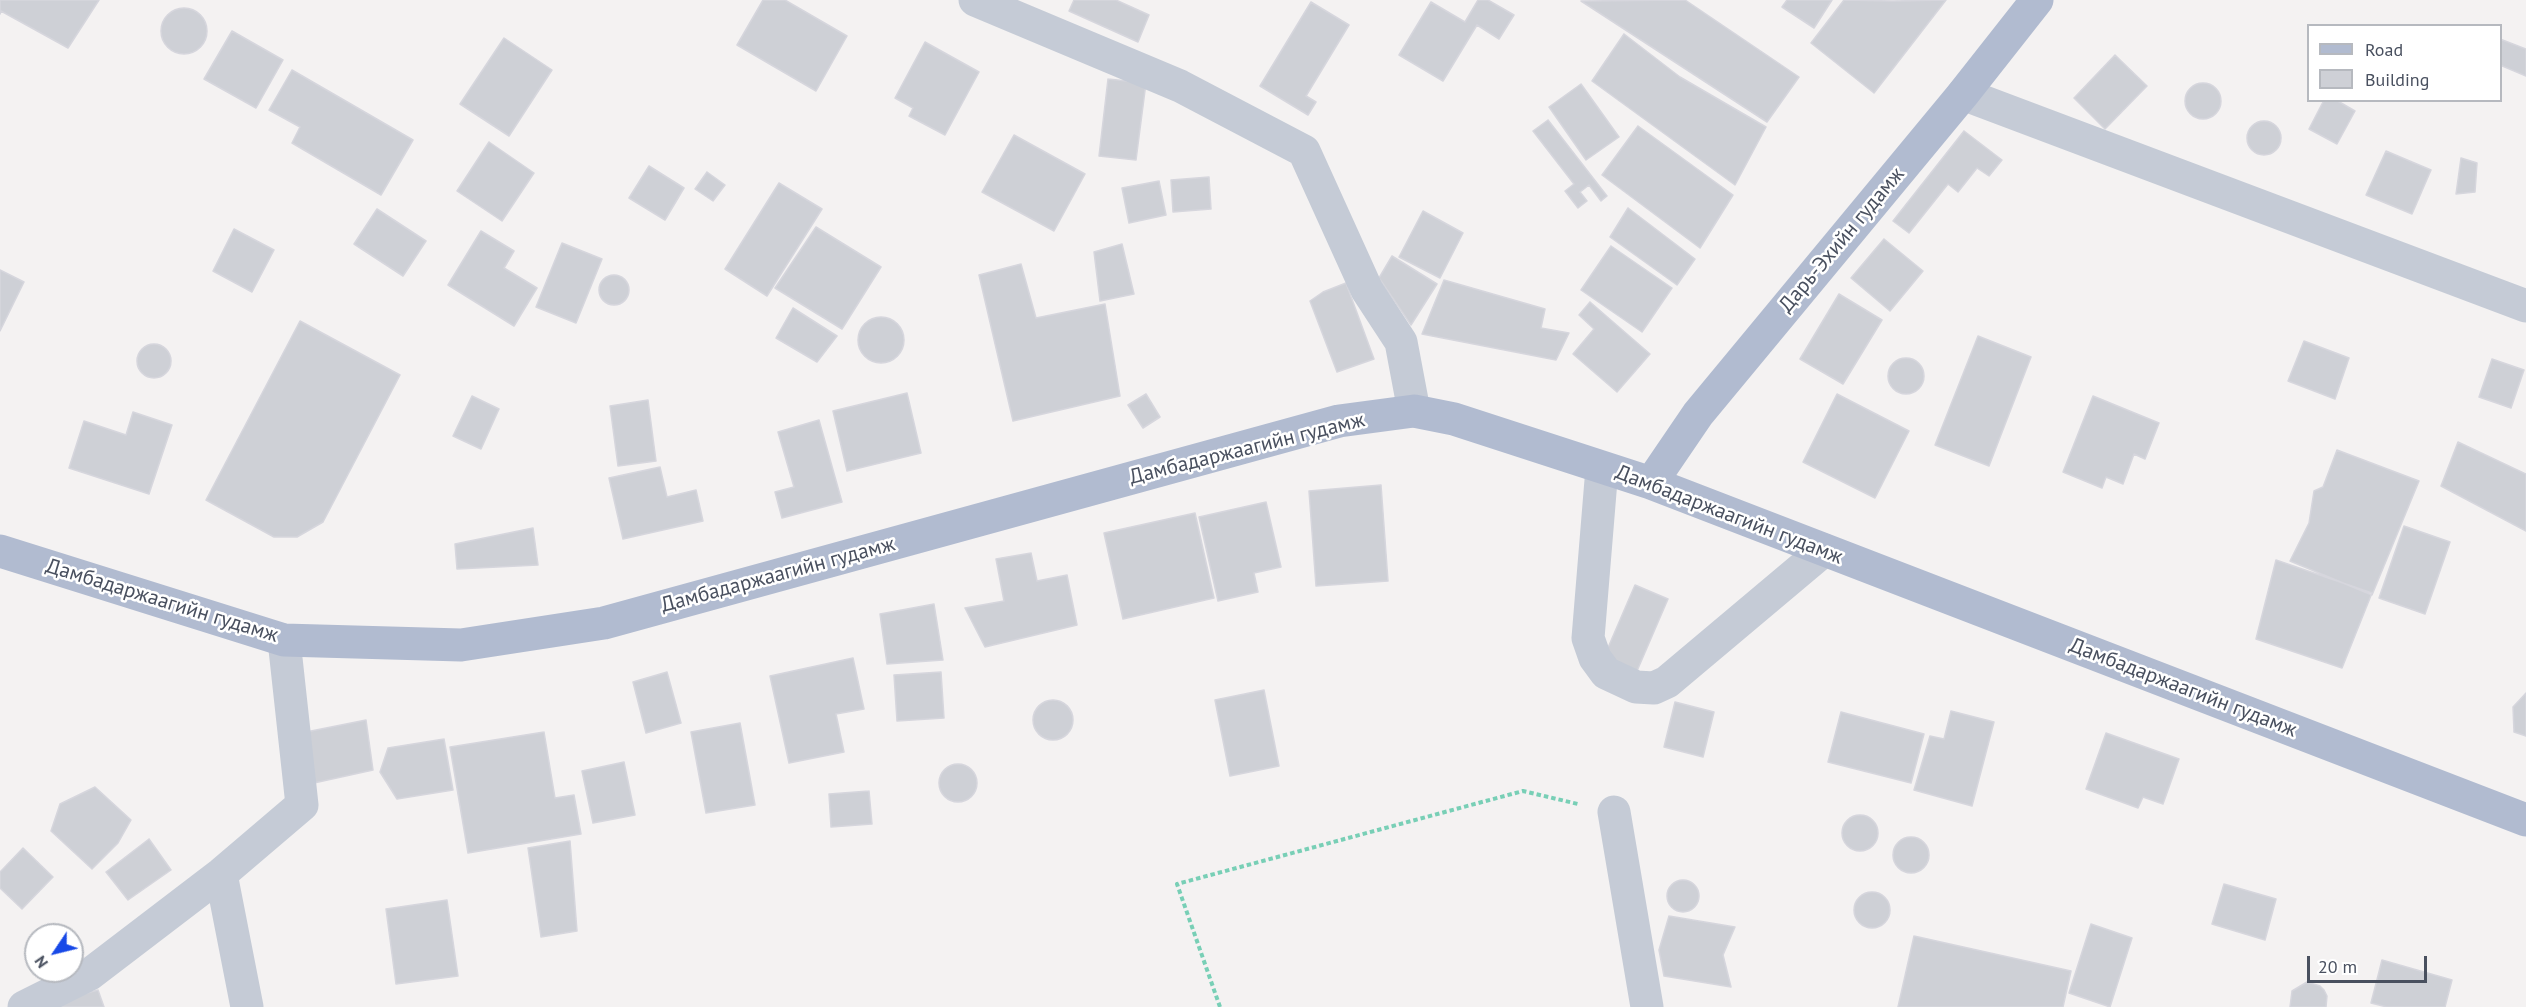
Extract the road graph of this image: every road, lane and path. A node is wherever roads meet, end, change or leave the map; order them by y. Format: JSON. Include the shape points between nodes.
{"nodes":[{"id":1,"x":975,"y":0,"type":"edge"},
{"id":2,"x":2037,"y":0,"type":"edge"},
{"id":3,"x":1963,"y":94,"type":"junction"},
{"id":4,"x":2526,"y":306,"type":"edge"},
{"id":5,"x":1414,"y":411,"type":"junction"},
{"id":6,"x":1602,"y":468,"type":"junction"},
{"id":7,"x":1651,"y":483,"type":"junction"},
{"id":8,"x":1824,"y":550,"type":"junction"},
{"id":9,"x":0,"y":551,"type":"edge"},
{"id":10,"x":284,"y":640,"type":"junction"},
{"id":11,"x":1614,"y":812,"type":"joint"},
{"id":12,"x":2526,"y":820,"type":"edge"},
{"id":13,"x":221,"y":874,"type":"junction"},
{"id":14,"x":0,"y":1003,"type":"edge"},
{"id":15,"x":4,"y":1007,"type":"edge"},
{"id":16,"x":24,"y":1007,"type":"edge"},
{"id":17,"x":246,"y":1007,"type":"edge"},
{"id":18,"x":1220,"y":1007,"type":"edge"},
{"id":19,"x":1647,"y":1007,"type":"edge"}],
"edges":[{"from":1,"to":5,"type":"street","via":[[1180,87],[1304,151],[1367,290],[1401,342]]},
{"from":2,"to":3,"type":"main road","name":"Дарь-Эхийн гудамж"},
{"from":3,"to":4,"type":"street"},
{"from":3,"to":7,"type":"main road","name":"Дарь-Эхийн гудамж","via":[[1698,414]]},
{"from":5,"to":6,"type":"main road","name":"Дамбадаржаагийн гудамж","via":[[1454,419]]},
{"from":5,"to":10,"type":"main road","name":"Дамбадаржаагийн гудамж","via":[[1339,421],[604,623],[461,645]]},
{"from":6,"to":7,"type":"main road","name":"Дамбадаржаагийн гудамж"},
{"from":6,"to":8,"type":"street","via":[[1588,638],[1606,673],[1636,687],[1654,688],[1666,682]]},
{"from":7,"to":8,"type":"main road","name":"Дамбадаржаагийн гудамж"},
{"from":8,"to":12,"type":"main road","name":"Дамбадаржаагийн гудамж"},
{"from":9,"to":10,"type":"main road","name":"Дамбадаржаагийн гудамж"},
{"from":10,"to":13,"type":"street","via":[[302,805]]},
{"from":11,"to":18,"type":"path","via":[[1523,791],[1177,884]]},
{"from":11,"to":19,"type":"street"},
{"from":13,"to":16,"type":"street","via":[[90,974]]},
{"from":13,"to":17,"type":"street"},
{"from":14,"to":15,"type":"street"}]}
